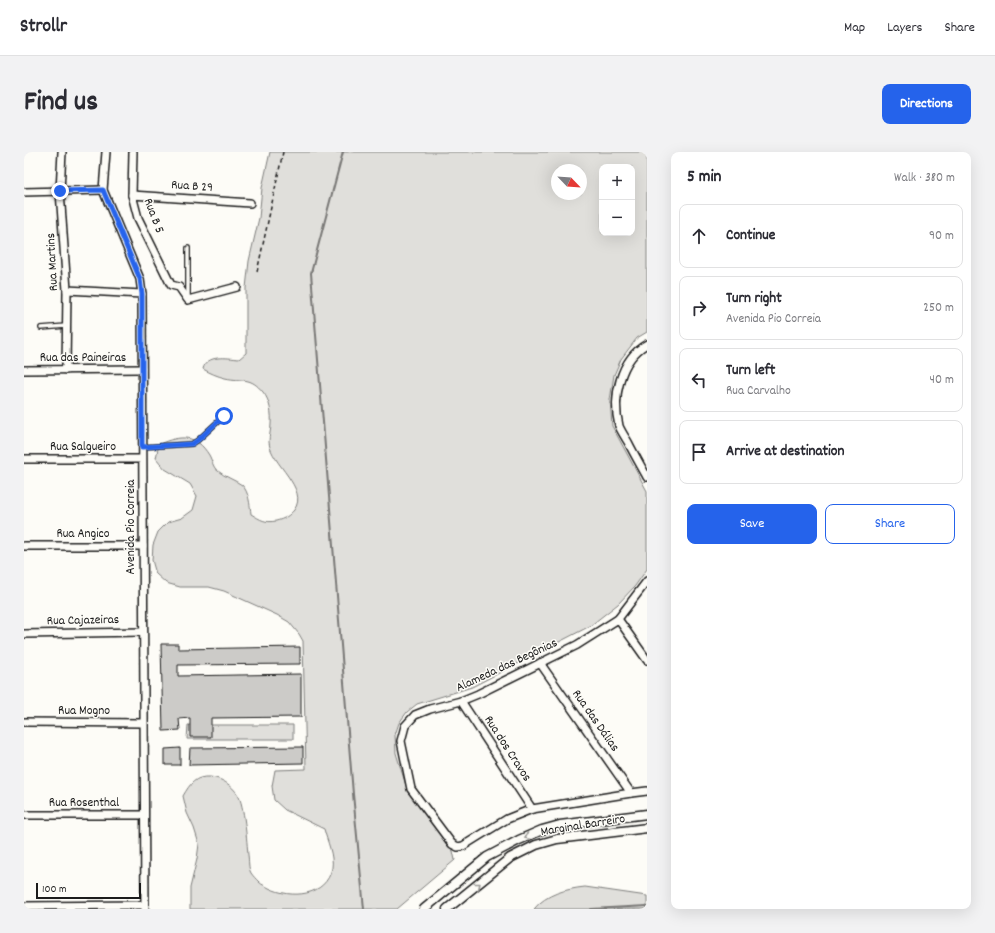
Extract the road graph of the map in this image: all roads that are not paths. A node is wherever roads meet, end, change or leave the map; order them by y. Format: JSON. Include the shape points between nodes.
{"nodes":[{"id":1,"x":62,"y":152,"type":"edge"},
{"id":2,"x":106,"y":152,"type":"edge"},
{"id":3,"x":133,"y":152,"type":"edge"},
{"id":4,"x":103,"y":190,"type":"junction"},
{"id":5,"x":60,"y":191,"type":"junction"},
{"id":6,"x":24,"y":192,"type":"edge"},
{"id":7,"x":132,"y":195,"type":"junction"},
{"id":8,"x":250,"y":203,"type":"dead end"},
{"id":9,"x":188,"y":248,"type":"dead end"},
{"id":10,"x":237,"y":286,"type":"dead end"},
{"id":11,"x":67,"y":290,"type":"junction"},
{"id":12,"x":142,"y":294,"type":"junction"},
{"id":13,"x":188,"y":300,"type":"junction"},
{"id":14,"x":66,"y":326,"type":"junction"},
{"id":15,"x":41,"y":328,"type":"dead end"},
{"id":16,"x":647,"y":344,"type":"edge"},
{"id":17,"x":142,"y":369,"type":"junction"},
{"id":18,"x":24,"y":370,"type":"edge"},
{"id":19,"x":66,"y":370,"type":"junction"},
{"id":20,"x":224,"y":416,"type":"dead end"},
{"id":21,"x":142,"y":447,"type":"junction"},
{"id":22,"x":24,"y":459,"type":"edge"},
{"id":23,"x":142,"y":459,"type":"junction"},
{"id":24,"x":647,"y":477,"type":"edge"},
{"id":25,"x":24,"y":546,"type":"edge"},
{"id":26,"x":143,"y":546,"type":"junction"},
{"id":27,"x":647,"y":581,"type":"edge"},
{"id":28,"x":618,"y":619,"type":"junction"},
{"id":29,"x":143,"y":632,"type":"junction"},
{"id":30,"x":24,"y":634,"type":"edge"},
{"id":31,"x":647,"y":660,"type":"edge"},
{"id":32,"x":540,"y":663,"type":"junction"},
{"id":33,"x":461,"y":702,"type":"junction"},
{"id":34,"x":24,"y":722,"type":"edge"},
{"id":35,"x":143,"y":723,"type":"junction"},
{"id":36,"x":647,"y":791,"type":"edge"},
{"id":37,"x":631,"y":793,"type":"junction"},
{"id":38,"x":532,"y":809,"type":"junction"},
{"id":39,"x":647,"y":814,"type":"edge"},
{"id":40,"x":144,"y":815,"type":"junction"},
{"id":41,"x":24,"y":816,"type":"edge"},
{"id":42,"x":647,"y":828,"type":"edge"},
{"id":43,"x":24,"y":906,"type":"edge"},
{"id":44,"x":145,"y":907,"type":"edge"},
{"id":45,"x":424,"y":909,"type":"edge"},
{"id":46,"x":447,"y":909,"type":"edge"}],
"edges":[{"from":1,"to":5,"type":"street","name":"Rua Martins"},
{"from":2,"to":4,"type":"street","name":"Avenida Pio Correia"},
{"from":3,"to":7,"type":"street","name":"Rua B 5"},
{"from":4,"to":5,"type":"street"},
{"from":4,"to":12,"type":"street","name":"Avenida Pio Correia","via":[[140,279]]},
{"from":5,"to":6,"type":"street"},
{"from":5,"to":11,"type":"street","name":"Rua Martins"},
{"from":7,"to":8,"type":"street","name":"Rua B 29"},
{"from":7,"to":13,"type":"street","name":"Rua B 5","via":[[138,218],[171,285],[179,288]]},
{"from":9,"to":13,"type":"lane"},
{"from":10,"to":13,"type":"street"},
{"from":11,"to":12,"type":"street"},
{"from":11,"to":14,"type":"street","name":"Rua Martins"},
{"from":12,"to":17,"type":"street","name":"Avenida Pio Correia"},
{"from":14,"to":15,"type":"lane"},
{"from":14,"to":19,"type":"street","name":"Rua Martins"},
{"from":16,"to":24,"type":"street","via":[[639,348],[627,364],[618,386],[617,405],[619,427]]},
{"from":17,"to":19,"type":"street","name":"Rua das Paineiras"},
{"from":17,"to":21,"type":"street","name":"Avenida Pio Correia"},
{"from":18,"to":19,"type":"street","name":"Rua das Paineiras"},
{"from":20,"to":21,"type":"lane","via":[[192,444]]},
{"from":21,"to":23,"type":"street","name":"Avenida Pio Correia"},
{"from":22,"to":23,"type":"street","name":"Rua Salgueiro"},
{"from":23,"to":26,"type":"street","name":"Avenida Pio Correia"},
{"from":25,"to":26,"type":"street","name":"Rua Angico"},
{"from":26,"to":29,"type":"street","name":"Avenida Pio Correia"},
{"from":27,"to":28,"type":"street","name":"Alameda das Begônias"},
{"from":28,"to":31,"type":"street"},
{"from":28,"to":32,"type":"street","name":"Alameda das Begônias","via":[[577,645]]},
{"from":29,"to":30,"type":"street","name":"Rua Cajazeiras"},
{"from":29,"to":35,"type":"street","name":"Avenida Pio Correia"},
{"from":32,"to":33,"type":"street","name":"Alameda das Begônias"},
{"from":32,"to":37,"type":"street","name":"Rua das Dálias"},
{"from":33,"to":38,"type":"street","name":"Rua dos Cravos"},
{"from":33,"to":38,"type":"street","name":"Alameda das Begônias","via":[[415,715],[404,726],[401,741],[411,789],[452,844],[458,847],[507,819]]},
{"from":34,"to":35,"type":"street","name":"Rua Mogno"},
{"from":35,"to":40,"type":"street","name":"Avenida Pio Correia"},
{"from":36,"to":37,"type":"street"},
{"from":37,"to":38,"type":"street"},
{"from":39,"to":45,"type":"street","name":"Marginal Barreiro","one_way":true,"via":[[560,825],[519,840],[487,857]]},
{"from":40,"to":41,"type":"street","name":"Rua Rosenthal"},
{"from":40,"to":44,"type":"street","name":"Avenida Pio Correia"},
{"from":46,"to":42,"type":"street","name":"Marginal Barreiro","one_way":true,"via":[[510,858],[536,845],[557,839]]},
{"from":43,"to":44,"type":"street"}]}
